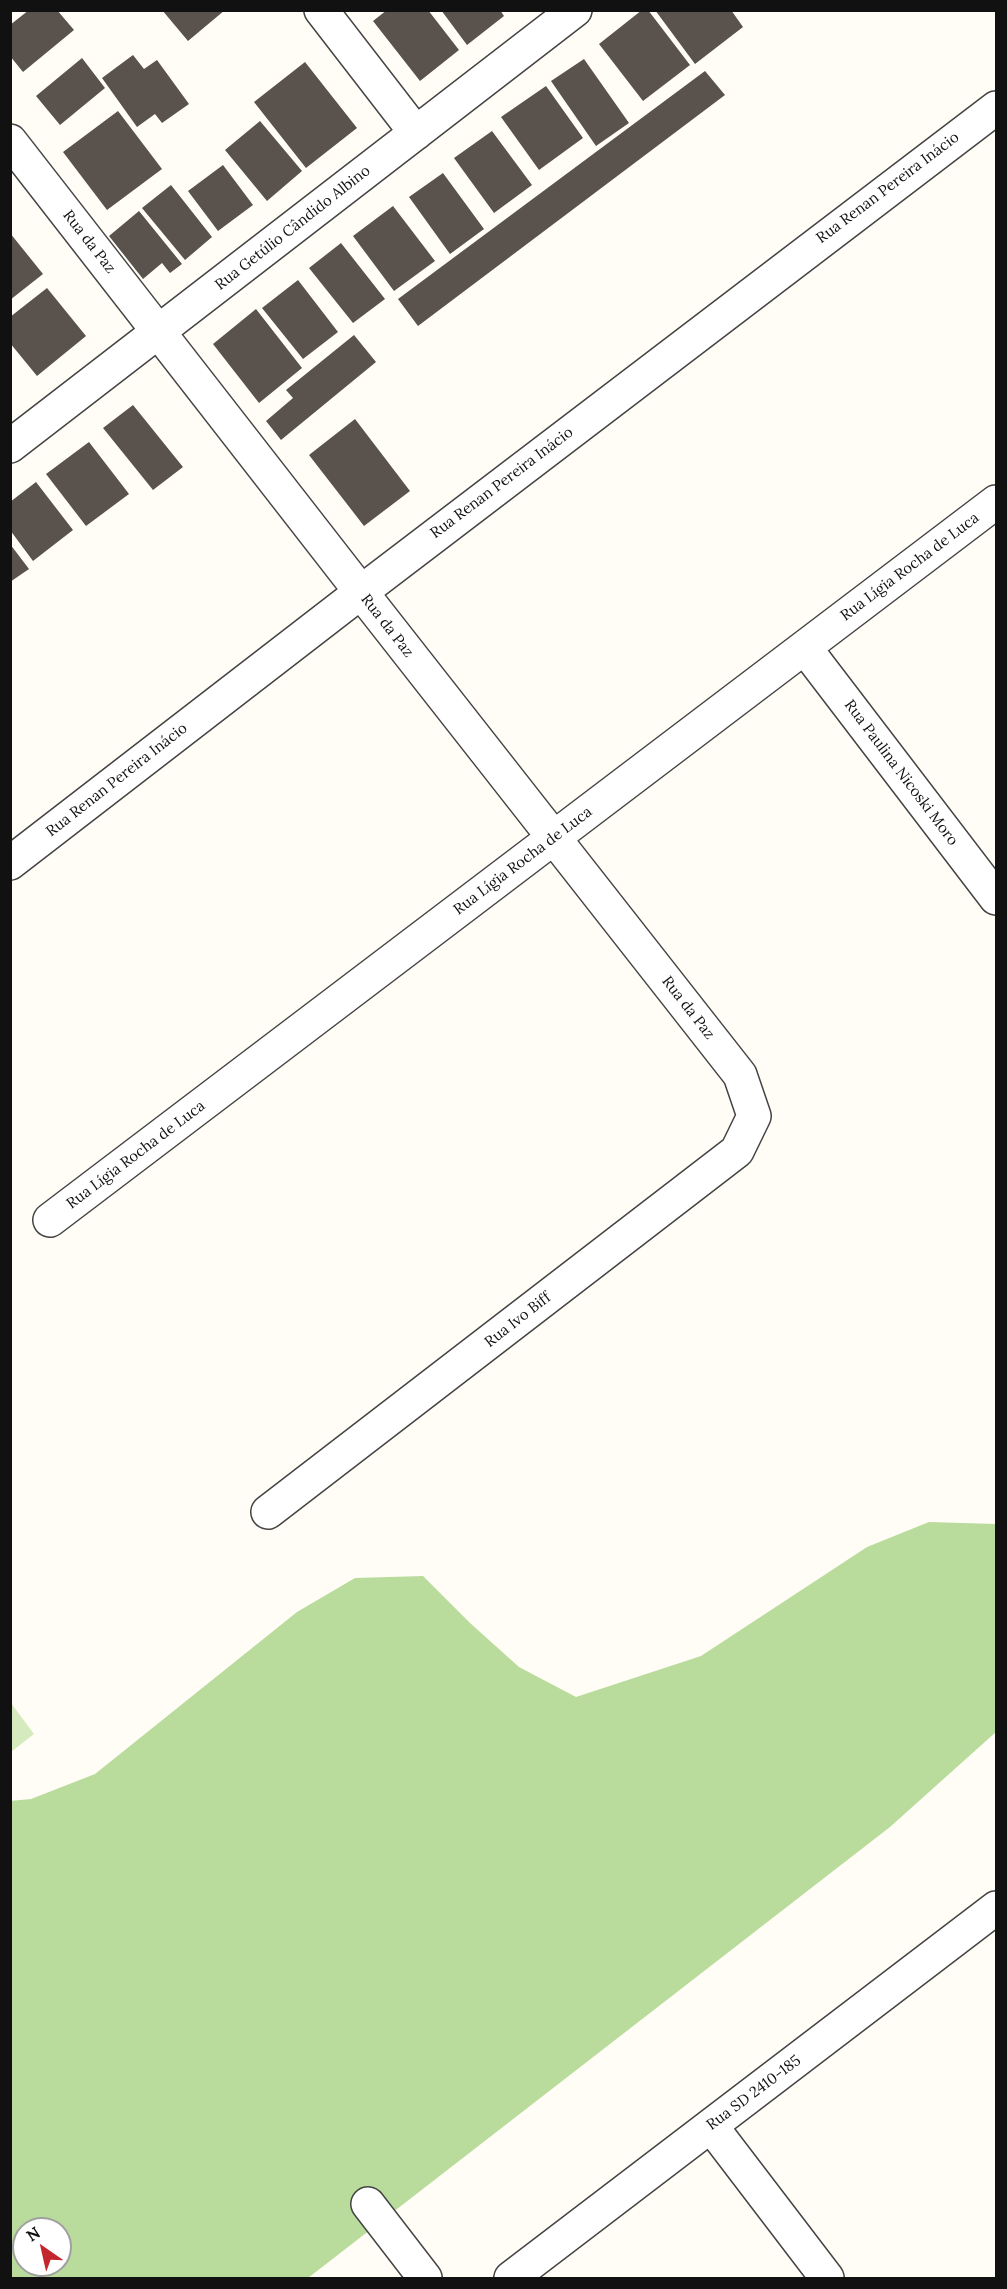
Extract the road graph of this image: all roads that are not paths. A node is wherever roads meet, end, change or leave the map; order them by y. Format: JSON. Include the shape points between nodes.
{"nodes":[{"id":1,"x":321,"y":10,"type":"edge"},
{"id":2,"x":575,"y":10,"type":"edge"},
{"id":3,"x":996,"y":108,"type":"edge"},
{"id":4,"x":416,"y":134,"type":"junction"},
{"id":5,"x":10,"y":141,"type":"edge"},
{"id":6,"x":159,"y":331,"type":"junction"},
{"id":7,"x":10,"y":446,"type":"edge"},
{"id":8,"x":996,"y":502,"type":"edge"},
{"id":9,"x":361,"y":592,"type":"junction"},
{"id":10,"x":805,"y":648,"type":"junction"},
{"id":11,"x":555,"y":838,"type":"junction"},
{"id":12,"x":10,"y":863,"type":"edge"},
{"id":13,"x":996,"y":898,"type":"edge"},
{"id":14,"x":754,"y":1116,"type":"joint"},
{"id":15,"x":50,"y":1220,"type":"dead end"},
{"id":16,"x":268,"y":1512,"type":"dead end"},
{"id":17,"x":993,"y":1920,"type":"edge"},
{"id":18,"x":711,"y":2126,"type":"junction"},
{"id":19,"x":368,"y":2204,"type":"dead end"},
{"id":20,"x":424,"y":2278,"type":"edge"},
{"id":21,"x":511,"y":2278,"type":"edge"},
{"id":22,"x":827,"y":2278,"type":"edge"}],
"edges":[{"from":1,"to":4,"type":"street"},
{"from":2,"to":4,"type":"street","name":"Rua Getúlio Cândido Albino"},
{"from":3,"to":9,"type":"street","name":"Rua Renan Pereira Inácio"},
{"from":4,"to":6,"type":"street","name":"Rua Getúlio Cândido Albino"},
{"from":5,"to":6,"type":"street","name":"Rua da Paz"},
{"from":6,"to":7,"type":"street","name":"Rua Getúlio Cândido Albino"},
{"from":6,"to":9,"type":"street","name":"Rua da Paz"},
{"from":8,"to":10,"type":"street","name":"Rua Lígia Rocha de Luca"},
{"from":9,"to":11,"type":"street","name":"Rua da Paz"},
{"from":9,"to":12,"type":"street","name":"Rua Renan Pereira Inácio"},
{"from":10,"to":11,"type":"street","name":"Rua Lígia Rocha de Luca"},
{"from":10,"to":13,"type":"street","name":"Rua Paulina Nicoski Moro"},
{"from":11,"to":14,"type":"street","name":"Rua da Paz","via":[[740,1075]]},
{"from":11,"to":15,"type":"street","name":"Rua Lígia Rocha de Luca"},
{"from":14,"to":16,"type":"street","name":"Rua Ivo Biff","via":[[737,1151]]},
{"from":17,"to":18,"type":"street","name":"Rua SD 2410-185"},
{"from":18,"to":21,"type":"street","name":"Rua SD 2410-185"},
{"from":18,"to":22,"type":"street"},
{"from":19,"to":20,"type":"street"}]}
